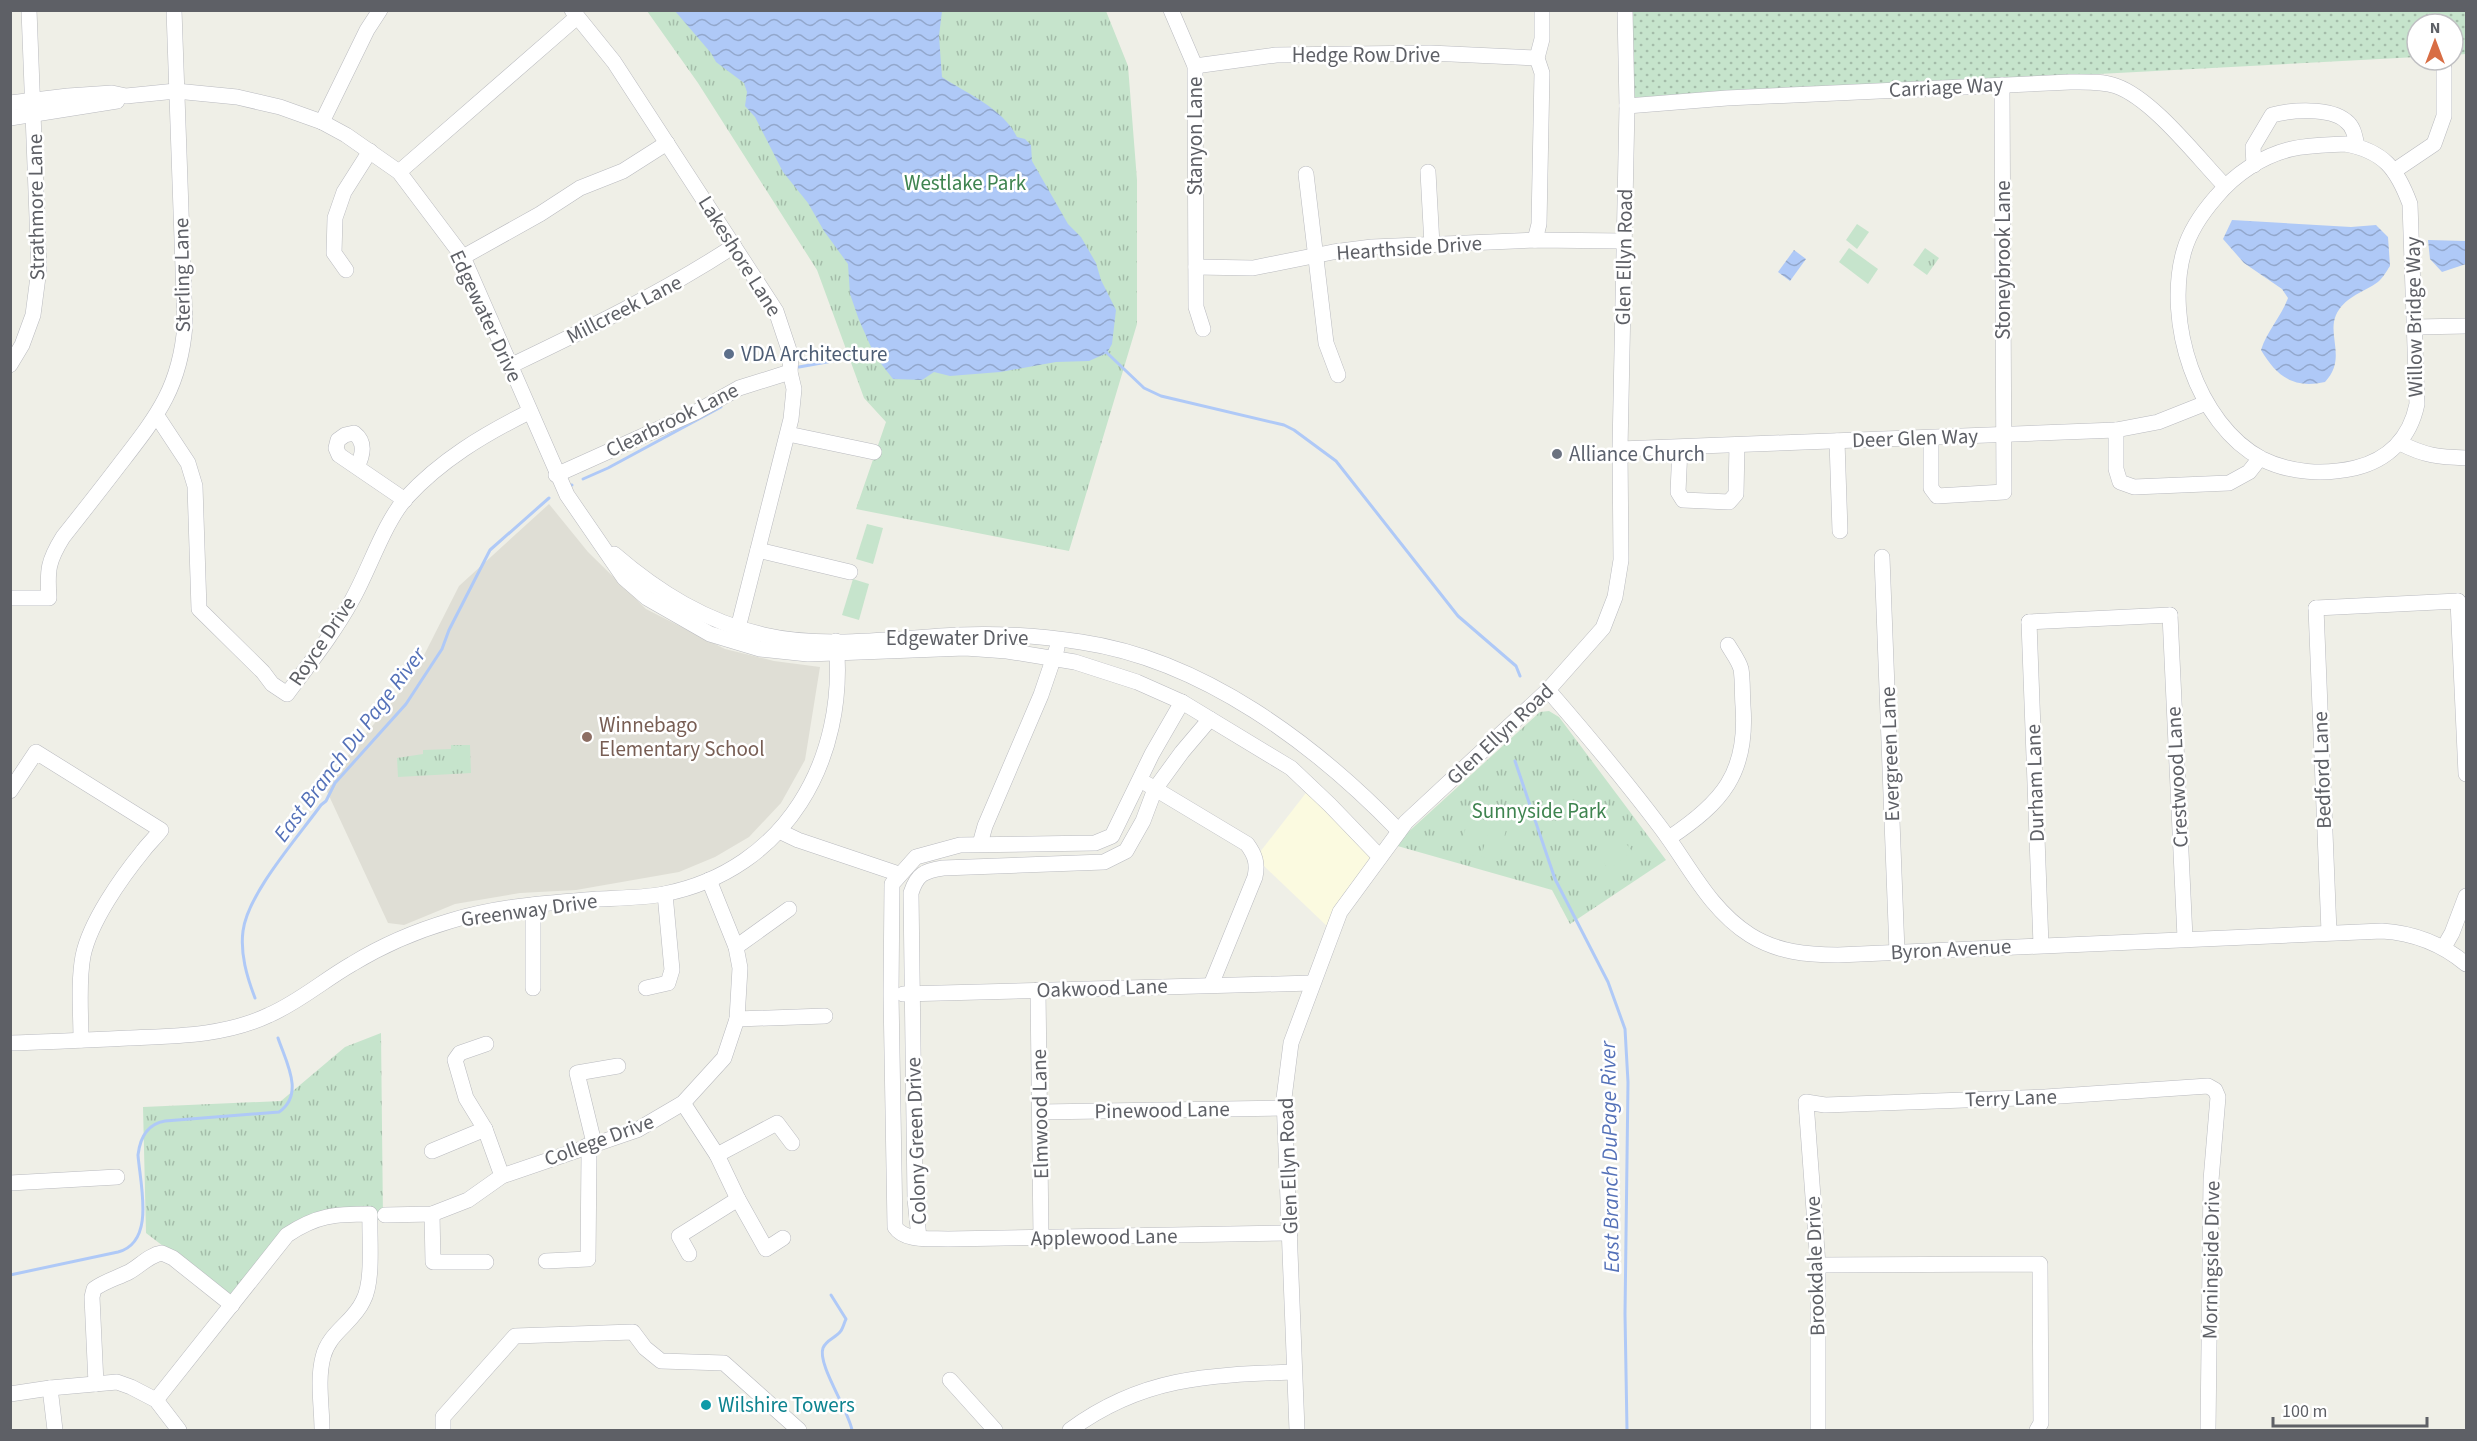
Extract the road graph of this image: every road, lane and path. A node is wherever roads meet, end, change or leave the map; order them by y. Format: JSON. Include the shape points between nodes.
{"nodes":[{"id":1,"x":29,"y":10,"type":"edge"},
{"id":2,"x":174,"y":10,"type":"edge"},
{"id":3,"x":380,"y":10,"type":"edge"},
{"id":4,"x":1171,"y":10,"type":"edge"},
{"id":5,"x":1542,"y":10,"type":"edge"},
{"id":6,"x":1625,"y":10,"type":"edge"},
{"id":7,"x":575,"y":14,"type":"edge"},
{"id":8,"x":1537,"y":58,"type":"junction"},
{"id":9,"x":1195,"y":66,"type":"junction"},
{"id":10,"x":2444,"y":72,"type":"edge"},
{"id":11,"x":2002,"y":85,"type":"junction"},
{"id":12,"x":176,"y":91,"type":"junction"},
{"id":13,"x":10,"y":104,"type":"edge"},
{"id":14,"x":1628,"y":106,"type":"junction"},
{"id":15,"x":33,"y":108,"type":"junction"},
{"id":16,"x":10,"y":118,"type":"edge"},
{"id":17,"x":322,"y":122,"type":"junction"},
{"id":18,"x":667,"y":143,"type":"junction"},
{"id":19,"x":2357,"y":146,"type":"junction"},
{"id":20,"x":370,"y":151,"type":"junction"},
{"id":21,"x":2254,"y":165,"type":"junction"},
{"id":22,"x":2394,"y":171,"type":"junction"},
{"id":23,"x":399,"y":172,"type":"junction"},
{"id":24,"x":1428,"y":172,"type":"dead end"},
{"id":25,"x":1306,"y":174,"type":"dead end"},
{"id":26,"x":2224,"y":186,"type":"junction"},
{"id":27,"x":1535,"y":240,"type":"junction"},
{"id":28,"x":1624,"y":241,"type":"junction"},
{"id":29,"x":1432,"y":245,"type":"junction"},
{"id":30,"x":734,"y":246,"type":"junction"},
{"id":31,"x":1316,"y":256,"type":"junction"},
{"id":32,"x":463,"y":257,"type":"junction"},
{"id":33,"x":1196,"y":267,"type":"junction"},
{"id":34,"x":346,"y":270,"type":"dead end"},
{"id":35,"x":2466,"y":326,"type":"edge"},
{"id":36,"x":2416,"y":327,"type":"junction"},
{"id":37,"x":1203,"y":329,"type":"dead end"},
{"id":38,"x":10,"y":365,"type":"edge"},
{"id":39,"x":510,"y":366,"type":"junction"},
{"id":40,"x":790,"y":372,"type":"junction"},
{"id":41,"x":1338,"y":375,"type":"dead end"},
{"id":42,"x":2206,"y":403,"type":"junction"},
{"id":43,"x":530,"y":412,"type":"junction"},
{"id":44,"x":157,"y":416,"type":"junction"},
{"id":45,"x":2116,"y":430,"type":"junction"},
{"id":46,"x":788,"y":434,"type":"junction"},
{"id":47,"x":2003,"y":435,"type":"junction"},
{"id":48,"x":1930,"y":438,"type":"junction"},
{"id":49,"x":1837,"y":441,"type":"junction"},
{"id":50,"x":2400,"y":443,"type":"junction"},
{"id":51,"x":1737,"y":445,"type":"junction"},
{"id":52,"x":1680,"y":447,"type":"junction"},
{"id":53,"x":1620,"y":449,"type":"junction"},
{"id":54,"x":874,"y":452,"type":"dead end"},
{"id":55,"x":2260,"y":458,"type":"junction"},
{"id":56,"x":2466,"y":458,"type":"edge"},
{"id":57,"x":357,"y":467,"type":"dead end"},
{"id":58,"x":556,"y":475,"type":"junction"},
{"id":59,"x":405,"y":500,"type":"junction"},
{"id":60,"x":1840,"y":531,"type":"dead end"},
{"id":61,"x":758,"y":550,"type":"junction"},
{"id":62,"x":1882,"y":557,"type":"dead end"},
{"id":63,"x":850,"y":572,"type":"dead end"},
{"id":64,"x":10,"y":598,"type":"edge"},
{"id":65,"x":2172,"y":614,"type":"joint"},
{"id":66,"x":737,"y":635,"type":"junction"},
{"id":67,"x":1059,"y":640,"type":"junction"},
{"id":68,"x":1728,"y":645,"type":"dead end"},
{"id":69,"x":836,"y":647,"type":"junction"},
{"id":70,"x":1054,"y":657,"type":"junction"},
{"id":71,"x":1548,"y":690,"type":"junction"},
{"id":72,"x":1182,"y":702,"type":"junction"},
{"id":73,"x":1210,"y":719,"type":"junction"},
{"id":74,"x":2466,"y":774,"type":"edge"},
{"id":75,"x":1139,"y":780,"type":"junction"},
{"id":76,"x":1155,"y":789,"type":"junction"},
{"id":77,"x":10,"y":791,"type":"edge"},
{"id":78,"x":779,"y":831,"type":"junction"},
{"id":79,"x":1399,"y":831,"type":"junction"},
{"id":80,"x":1669,"y":838,"type":"junction"},
{"id":81,"x":980,"y":844,"type":"junction"},
{"id":82,"x":1380,"y":857,"type":"junction"},
{"id":83,"x":899,"y":874,"type":"junction"},
{"id":84,"x":709,"y":880,"type":"junction"},
{"id":85,"x":665,"y":894,"type":"junction"},
{"id":86,"x":2466,"y":896,"type":"edge"},
{"id":87,"x":532,"y":904,"type":"junction"},
{"id":88,"x":789,"y":909,"type":"dead end"},
{"id":89,"x":2329,"y":932,"type":"junction"},
{"id":90,"x":2186,"y":938,"type":"junction"},
{"id":91,"x":2041,"y":945,"type":"junction"},
{"id":92,"x":736,"y":946,"type":"junction"},
{"id":93,"x":2444,"y":947,"type":"junction"},
{"id":94,"x":1898,"y":951,"type":"junction"},
{"id":95,"x":2466,"y":964,"type":"edge"},
{"id":96,"x":1312,"y":983,"type":"junction"},
{"id":97,"x":1211,"y":985,"type":"junction"},
{"id":98,"x":533,"y":988,"type":"dead end"},
{"id":99,"x":646,"y":988,"type":"dead end"},
{"id":100,"x":1038,"y":990,"type":"junction"},
{"id":101,"x":891,"y":994,"type":"junction"},
{"id":102,"x":913,"y":994,"type":"junction"},
{"id":103,"x":825,"y":1016,"type":"dead end"},
{"id":104,"x":737,"y":1019,"type":"junction"},
{"id":105,"x":81,"y":1040,"type":"junction"},
{"id":106,"x":10,"y":1043,"type":"edge"},
{"id":107,"x":486,"y":1044,"type":"dead end"},
{"id":108,"x":618,"y":1066,"type":"dead end"},
{"id":109,"x":2215,"y":1090,"type":"joint"},
{"id":110,"x":1806,"y":1102,"type":"joint"},
{"id":111,"x":683,"y":1103,"type":"junction"},
{"id":112,"x":1284,"y":1108,"type":"junction"},
{"id":113,"x":1040,"y":1112,"type":"junction"},
{"id":114,"x":484,"y":1129,"type":"junction"},
{"id":115,"x":792,"y":1143,"type":"dead end"},
{"id":116,"x":590,"y":1144,"type":"junction"},
{"id":117,"x":432,"y":1151,"type":"dead end"},
{"id":118,"x":717,"y":1155,"type":"junction"},
{"id":119,"x":502,"y":1176,"type":"junction"},
{"id":120,"x":117,"y":1177,"type":"dead end"},
{"id":121,"x":10,"y":1183,"type":"edge"},
{"id":122,"x":738,"y":1199,"type":"junction"},
{"id":123,"x":377,"y":1214,"type":"junction"},
{"id":124,"x":432,"y":1214,"type":"junction"},
{"id":125,"x":1290,"y":1233,"type":"junction"},
{"id":126,"x":783,"y":1238,"type":"dead end"},
{"id":127,"x":919,"y":1238,"type":"junction"},
{"id":128,"x":1041,"y":1238,"type":"junction"},
{"id":129,"x":689,"y":1254,"type":"dead end"},
{"id":130,"x":546,"y":1261,"type":"dead end"},
{"id":131,"x":486,"y":1262,"type":"dead end"},
{"id":132,"x":1818,"y":1265,"type":"junction"},
{"id":133,"x":232,"y":1305,"type":"junction"},
{"id":134,"x":1294,"y":1372,"type":"junction"},
{"id":135,"x":950,"y":1380,"type":"dead end"},
{"id":136,"x":96,"y":1384,"type":"junction"},
{"id":137,"x":50,"y":1388,"type":"junction"},
{"id":138,"x":10,"y":1394,"type":"edge"},
{"id":139,"x":156,"y":1400,"type":"junction"},
{"id":140,"x":55,"y":1431,"type":"edge"},
{"id":141,"x":179,"y":1431,"type":"edge"},
{"id":142,"x":322,"y":1431,"type":"edge"},
{"id":143,"x":443,"y":1431,"type":"edge"},
{"id":144,"x":799,"y":1431,"type":"edge"},
{"id":145,"x":995,"y":1431,"type":"edge"},
{"id":146,"x":1070,"y":1431,"type":"edge"},
{"id":147,"x":1298,"y":1431,"type":"edge"},
{"id":148,"x":1818,"y":1431,"type":"edge"},
{"id":149,"x":2037,"y":1431,"type":"edge"},
{"id":150,"x":2208,"y":1431,"type":"edge"}],
"edges":[{"from":1,"to":15,"type":"street","name":"Strathmore Lane"},
{"from":2,"to":12,"type":"street","name":"Sterling Lane"},
{"from":3,"to":17,"type":"street"},
{"from":4,"to":9,"type":"street","name":"Stanyon Lane"},
{"from":5,"to":8,"type":"street","via":[[1542,39]]},
{"from":6,"to":14,"type":"street","name":"Glen Ellyn Road"},
{"from":7,"to":18,"type":"street","name":"Lakeshore Lane","via":[[614,62]]},
{"from":7,"to":23,"type":"street"},
{"from":8,"to":9,"type":"street","name":"Hedge Row Drive","via":[[1430,53],[1276,54]]},
{"from":8,"to":27,"type":"street","via":[[1542,73],[1539,224]]},
{"from":9,"to":33,"type":"street","name":"Stanyon Lane"},
{"from":10,"to":22,"type":"street","via":[[2444,116],[2434,144]]},
{"from":11,"to":14,"type":"street","name":"Carriage Way"},
{"from":11,"to":26,"type":"street","name":"Carriage Way","via":[[2086,82],[2116,86],[2152,109]]},
{"from":11,"to":47,"type":"street","name":"Stoneybrook Lane"},
{"from":12,"to":15,"type":"street","name":"Edgewater Drive","via":[[126,96],[114,102]]},
{"from":12,"to":17,"type":"street","name":"Edgewater Drive","via":[[237,97]]},
{"from":12,"to":44,"type":"street","name":"Sterling Lane","via":[[185,325],[176,375]]},
{"from":13,"to":15,"type":"street","name":"Edgewater Drive"},
{"from":14,"to":28,"type":"street","name":"Glen Ellyn Road"},
{"from":15,"to":16,"type":"street","name":"Edgewater Drive"},
{"from":15,"to":38,"type":"street","name":"Strathmore Lane","via":[[38,293],[25,338]]},
{"from":17,"to":20,"type":"street","name":"Edgewater Drive"},
{"from":18,"to":30,"type":"street","name":"Lakeshore Lane"},
{"from":18,"to":32,"type":"street","via":[[623,171],[580,188]]},
{"from":19,"to":21,"type":"street","name":"Willow Bridge Way","via":[[2315,145],[2290,150]]},
{"from":19,"to":21,"type":"street","via":[[2354,131],[2345,120],[2318,110],[2282,112],[2272,115],[2253,147]]},
{"from":19,"to":22,"type":"street","name":"Willow Bridge Way","via":[[2387,161]]},
{"from":20,"to":23,"type":"street","name":"Edgewater Drive"},
{"from":20,"to":34,"type":"street","via":[[344,192],[335,218],[334,253]]},
{"from":21,"to":26,"type":"street","name":"Willow Bridge Way"},
{"from":22,"to":36,"type":"street","name":"Willow Bridge Way","via":[[2410,204]]},
{"from":23,"to":32,"type":"street","name":"Edgewater Drive"},
{"from":24,"to":29,"type":"street"},
{"from":25,"to":31,"type":"street"},
{"from":26,"to":42,"type":"street","name":"Willow Bridge Way","via":[[2195,224],[2179,274],[2177,304],[2182,338]]},
{"from":27,"to":28,"type":"street","name":"Hearthside Drive"},
{"from":27,"to":29,"type":"street","name":"Hearthside Drive"},
{"from":28,"to":53,"type":"street","name":"Glen Ellyn Road"},
{"from":29,"to":31,"type":"street","name":"Hearthside Drive","via":[[1372,247]]},
{"from":30,"to":39,"type":"street","name":"Millcreek Lane","via":[[658,293]]},
{"from":30,"to":40,"type":"street","name":"Lakeshore Lane","via":[[776,311],[791,356]]},
{"from":31,"to":33,"type":"street","name":"Hearthside Drive","via":[[1253,268]]},
{"from":31,"to":41,"type":"street","via":[[1326,343]]},
{"from":32,"to":39,"type":"street","name":"Edgewater Drive"},
{"from":33,"to":37,"type":"street","name":"Stanyon Lane","via":[[1196,307]]},
{"from":35,"to":36,"type":"street"},
{"from":36,"to":50,"type":"street","name":"Willow Bridge Way","via":[[2417,404]]},
{"from":39,"to":43,"type":"street","name":"Edgewater Drive"},
{"from":40,"to":46,"type":"street","name":"Lakeshore Lane","via":[[794,389]]},
{"from":40,"to":58,"type":"street","name":"Clearbrook Lane","via":[[739,388],[696,412]]},
{"from":42,"to":45,"type":"street","name":"Deer Glen Way","via":[[2158,422]]},
{"from":42,"to":55,"type":"street","name":"Willow Bridge Way","via":[[2232,436]]},
{"from":43,"to":58,"type":"street","name":"Edgewater Drive"},
{"from":43,"to":59,"type":"street","name":"Royce Drive","via":[[467,446]]},
{"from":44,"to":59,"type":"street","name":"Royce Drive","via":[[193,473],[200,609],[272,684],[286,693],[337,626]]},
{"from":44,"to":64,"type":"street","name":"Sterling Lane","via":[[51,556],[47,575],[50,598]]},
{"from":45,"to":47,"type":"street","name":"Deer Glen Way"},
{"from":45,"to":55,"type":"street","via":[[2120,482],[2134,488],[2229,483],[2249,472]]},
{"from":46,"to":54,"type":"street"},
{"from":46,"to":61,"type":"street","name":"Lakeshore Lane"},
{"from":47,"to":48,"type":"street","name":"Deer Glen Way"},
{"from":47,"to":48,"type":"street","name":"Stoneybrook Lane","via":[[2004,492],[1937,496],[1931,488]]},
{"from":48,"to":49,"type":"street","name":"Deer Glen Way"},
{"from":49,"to":51,"type":"street","name":"Deer Glen Way"},
{"from":49,"to":60,"type":"street"},
{"from":50,"to":55,"type":"street","name":"Willow Bridge Way","via":[[2377,460],[2348,469],[2300,471]]},
{"from":50,"to":56,"type":"street","via":[[2438,458]]},
{"from":51,"to":52,"type":"street","name":"Deer Glen Way"},
{"from":51,"to":52,"type":"street","via":[[1736,494],[1729,502],[1683,500],[1678,492]]},
{"from":52,"to":53,"type":"street","name":"Deer Glen Way"},
{"from":53,"to":71,"type":"street","name":"Glen Ellyn Road","via":[[1621,560],[1616,597],[1603,628]]},
{"from":57,"to":59,"type":"street"},
{"from":58,"to":66,"type":"street","name":"Edgewater Drive","via":[[624,578],[647,598],[710,634]]},
{"from":61,"to":63,"type":"street"},
{"from":61,"to":66,"type":"street","name":"Lakeshore Lane"},
{"from":62,"to":94,"type":"street","name":"Evergreen Lane"},
{"from":65,"to":90,"type":"street","name":"Crestwood Lane"},
{"from":65,"to":91,"type":"street","name":"Durham Lane","via":[[2027,619]]},
{"from":66,"to":69,"type":"street","name":"Edgewater Drive","via":[[760,649],[808,654]]},
{"from":67,"to":69,"type":"street","name":"Edgewater Drive","via":[[995,634]]},
{"from":67,"to":70,"type":"street"},
{"from":67,"to":79,"type":"street","name":"Edgewater Drive","via":[[1126,653],[1175,670],[1245,703],[1303,744]]},
{"from":68,"to":80,"type":"street","via":[[1741,668],[1744,740],[1739,761],[1729,783],[1706,812]]},
{"from":69,"to":70,"type":"street","name":"Edgewater Drive","via":[[965,648]]},
{"from":69,"to":78,"type":"street","name":"Greenway Drive","via":[[835,711],[827,748],[807,794]]},
{"from":70,"to":72,"type":"street","name":"Edgewater Drive","via":[[1137,682]]},
{"from":70,"to":81,"type":"street"},
{"from":71,"to":79,"type":"street","name":"Glen Ellyn Road"},
{"from":71,"to":80,"type":"street","name":"Byron Avenue","via":[[1610,761]]},
{"from":72,"to":73,"type":"street","name":"Edgewater Drive"},
{"from":72,"to":75,"type":"street"},
{"from":73,"to":76,"type":"street","name":"Colony Green Drive"},
{"from":73,"to":82,"type":"street","name":"Edgewater Drive","via":[[1290,768]]},
{"from":74,"to":89,"type":"street","name":"Bedford Lane","via":[[2460,599],[2314,606]]},
{"from":75,"to":76,"type":"street"},
{"from":75,"to":81,"type":"street","via":[[1112,836],[1095,843]]},
{"from":76,"to":97,"type":"street","via":[[1247,844],[1257,864]]},
{"from":76,"to":102,"type":"street","name":"Colony Green Drive","via":[[1126,851],[1104,862],[943,868],[915,879],[911,893]]},
{"from":77,"to":105,"type":"street","via":[[36,752],[160,830],[119,885],[89,937],[81,970]]},
{"from":78,"to":83,"type":"street"},
{"from":78,"to":84,"type":"street","name":"Greenway Drive","via":[[748,858]]},
{"from":79,"to":82,"type":"street","name":"Glen Ellyn Road"},
{"from":80,"to":94,"type":"street","name":"Byron Avenue","via":[[1715,906],[1759,940],[1815,955]]},
{"from":81,"to":83,"type":"street","via":[[960,845],[916,857]]},
{"from":82,"to":96,"type":"street","name":"Glen Ellyn Road","via":[[1340,912]]},
{"from":83,"to":101,"type":"street","name":"Colony Green Drive","via":[[891,894]]},
{"from":84,"to":85,"type":"street","name":"Greenway Drive"},
{"from":84,"to":92,"type":"street","name":"College Drive"},
{"from":85,"to":87,"type":"street","name":"Greenway Drive"},
{"from":85,"to":99,"type":"street","via":[[672,970],[668,983]]},
{"from":86,"to":93,"type":"street"},
{"from":87,"to":98,"type":"street"},
{"from":87,"to":105,"type":"street","name":"Greenway Drive","via":[[470,915],[405,936],[351,964],[270,1015],[243,1025],[208,1034]]},
{"from":88,"to":92,"type":"street"},
{"from":89,"to":90,"type":"street","name":"Byron Avenue"},
{"from":89,"to":93,"type":"street","name":"Byron Avenue","via":[[2395,932]]},
{"from":90,"to":91,"type":"street","name":"Byron Avenue"},
{"from":91,"to":94,"type":"street","name":"Byron Avenue"},
{"from":92,"to":104,"type":"street","name":"College Drive","via":[[740,968]]},
{"from":93,"to":95,"type":"street","name":"Byron Avenue"},
{"from":96,"to":97,"type":"street","name":"Oakwood Lane"},
{"from":96,"to":112,"type":"street","name":"Glen Ellyn Road","via":[[1291,1043]]},
{"from":97,"to":100,"type":"street","name":"Oakwood Lane"},
{"from":100,"to":102,"type":"street","name":"Oakwood Lane"},
{"from":100,"to":113,"type":"street","name":"Elmwood Lane"},
{"from":101,"to":102,"type":"street","name":"Oakwood Lane"},
{"from":101,"to":127,"type":"street","name":"Colony Green Drive","via":[[895,1227],[900,1233]]},
{"from":102,"to":127,"type":"street","name":"Colony Green Drive"},
{"from":103,"to":104,"type":"street"},
{"from":104,"to":111,"type":"street","name":"College Drive","via":[[724,1058]]},
{"from":105,"to":106,"type":"street","name":"Greenway Drive"},
{"from":107,"to":114,"type":"street","via":[[460,1053],[455,1060],[466,1098]]},
{"from":108,"to":116,"type":"street","via":[[577,1073]]},
{"from":109,"to":110,"type":"street","name":"Terry Lane","via":[[2201,1086],[2045,1097],[1825,1105]]},
{"from":109,"to":150,"type":"street","name":"Morningside Drive","via":[[2218,1097],[2211,1180]]},
{"from":110,"to":132,"type":"street","name":"Brookdale Drive"},
{"from":111,"to":116,"type":"street","name":"College Drive","via":[[637,1130]]},
{"from":111,"to":118,"type":"street"},
{"from":112,"to":113,"type":"street","name":"Pinewood Lane"},
{"from":112,"to":125,"type":"street","name":"Glen Ellyn Road"},
{"from":113,"to":128,"type":"street","name":"Elmwood Lane"},
{"from":114,"to":117,"type":"street"},
{"from":114,"to":119,"type":"street"},
{"from":115,"to":118,"type":"street","via":[[777,1123]]},
{"from":116,"to":119,"type":"street","name":"College Drive"},
{"from":116,"to":130,"type":"street","via":[[588,1259]]},
{"from":118,"to":122,"type":"street"},
{"from":119,"to":124,"type":"street","name":"College Drive","via":[[468,1200]]},
{"from":120,"to":121,"type":"street"},
{"from":122,"to":126,"type":"street","via":[[766,1249]]},
{"from":122,"to":129,"type":"street","via":[[679,1236]]},
{"from":123,"to":124,"type":"street","name":"College Drive"},
{"from":123,"to":133,"type":"street","name":"College Drive","via":[[319,1217],[306,1222],[287,1234]]},
{"from":123,"to":142,"type":"street","via":[[364,1300],[354,1316],[336,1332],[323,1356]]},
{"from":124,"to":131,"type":"street","via":[[433,1262]]},
{"from":125,"to":128,"type":"street","name":"Applewood Lane"},
{"from":125,"to":134,"type":"street","name":"Glen Ellyn Road"},
{"from":127,"to":128,"type":"street","name":"Applewood Lane"},
{"from":132,"to":148,"type":"street","name":"Brookdale Drive"},
{"from":132,"to":149,"type":"street","via":[[2040,1264],[2041,1423]]},
{"from":133,"to":136,"type":"street","via":[[162,1253],[103,1282],[93,1289],[92,1297]]},
{"from":133,"to":139,"type":"street","name":"College Drive"},
{"from":134,"to":146,"type":"street","via":[[1198,1377],[1164,1384],[1128,1396]]},
{"from":134,"to":147,"type":"street","name":"Glen Ellyn Road"},
{"from":135,"to":145,"type":"street"},
{"from":136,"to":137,"type":"street"},
{"from":136,"to":139,"type":"street","via":[[117,1382]]},
{"from":137,"to":138,"type":"street"},
{"from":137,"to":140,"type":"street"},
{"from":139,"to":141,"type":"street"},
{"from":143,"to":144,"type":"street","via":[[442,1417],[514,1336],[633,1332],[661,1361],[724,1363]]}]}
